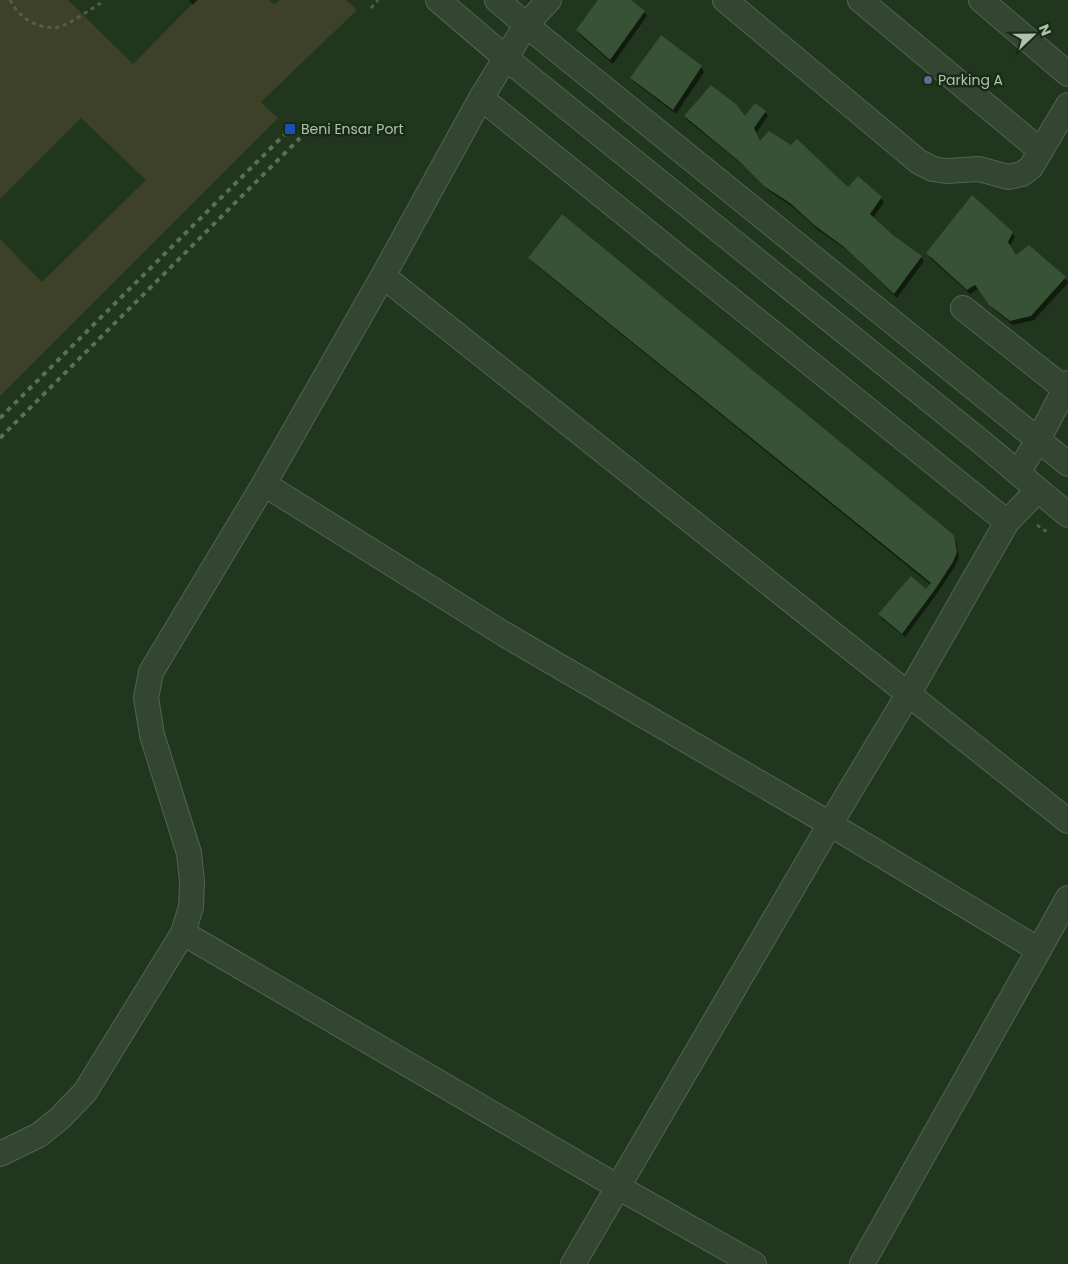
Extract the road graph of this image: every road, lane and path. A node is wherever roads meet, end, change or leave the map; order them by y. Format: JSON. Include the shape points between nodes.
{"nodes":[{"id":1,"x":10,"y":0,"type":"edge"},
{"id":2,"x":378,"y":0,"type":"edge"},
{"id":3,"x":438,"y":0,"type":"edge"},
{"id":4,"x":497,"y":0,"type":"edge"},
{"id":5,"x":549,"y":0,"type":"edge"},
{"id":6,"x":725,"y":0,"type":"edge"},
{"id":7,"x":860,"y":0,"type":"edge"},
{"id":8,"x":981,"y":0,"type":"edge"},
{"id":9,"x":104,"y":1,"type":"edge"},
{"id":10,"x":371,"y":8,"type":"dead end"},
{"id":11,"x":526,"y":25,"type":"junction"},
{"id":12,"x":506,"y":59,"type":"junction"},
{"id":13,"x":1068,"y":74,"type":"edge"},
{"id":14,"x":481,"y":98,"type":"junction"},
{"id":15,"x":1068,"y":105,"type":"edge"},
{"id":16,"x":1061,"y":132,"type":"edge"},
{"id":17,"x":1041,"y":151,"type":"junction"},
{"id":18,"x":383,"y":276,"type":"junction"},
{"id":19,"x":963,"y":308,"type":"dead end"},
{"id":20,"x":1066,"y":386,"type":"edge"},
{"id":21,"x":1038,"y":440,"type":"junction"},
{"id":22,"x":1067,"y":461,"type":"edge"},
{"id":23,"x":1018,"y":474,"type":"junction"},
{"id":24,"x":264,"y":484,"type":"junction"},
{"id":25,"x":1052,"y":502,"type":"edge"},
{"id":26,"x":1006,"y":522,"type":"junction"},
{"id":27,"x":909,"y":693,"type":"junction"},
{"id":28,"x":1068,"y":821,"type":"edge"},
{"id":29,"x":830,"y":824,"type":"junction"},
{"id":30,"x":1068,"y":898,"type":"edge"},
{"id":31,"x":183,"y":933,"type":"junction"},
{"id":32,"x":1039,"y":950,"type":"junction"},
{"id":33,"x":0,"y":1154,"type":"edge"},
{"id":34,"x":618,"y":1187,"type":"junction"},
{"id":35,"x":573,"y":1264,"type":"edge"},
{"id":36,"x":754,"y":1264,"type":"edge"},
{"id":37,"x":862,"y":1264,"type":"edge"}],
"edges":[{"from":1,"to":9,"type":"path","via":[[22,18],[34,24],[60,27]]},
{"from":2,"to":10,"type":"path"},
{"from":3,"to":12,"type":"street"},
{"from":4,"to":11,"type":"street"},
{"from":5,"to":11,"type":"street"},
{"from":6,"to":17,"type":"street","via":[[919,162],[946,171],[979,169],[1008,177],[1022,174],[1031,167]]},
{"from":7,"to":17,"type":"street"},
{"from":8,"to":13,"type":"street"},
{"from":11,"to":12,"type":"street"},
{"from":11,"to":21,"type":"street"},
{"from":12,"to":14,"type":"street"},
{"from":12,"to":23,"type":"street"},
{"from":14,"to":18,"type":"street"},
{"from":14,"to":26,"type":"street"},
{"from":15,"to":16,"type":"street"},
{"from":16,"to":17,"type":"street"},
{"from":18,"to":24,"type":"street"},
{"from":18,"to":27,"type":"street"},
{"from":19,"to":20,"type":"street"},
{"from":20,"to":21,"type":"street"},
{"from":21,"to":22,"type":"street"},
{"from":21,"to":23,"type":"street"},
{"from":22,"to":25,"type":"street"},
{"from":23,"to":25,"type":"street"},
{"from":24,"to":29,"type":"street","via":[[504,634]]},
{"from":24,"to":31,"type":"street","via":[[151,672],[146,698],[152,735],[189,853],[191,907]]},
{"from":25,"to":26,"type":"street"},
{"from":26,"to":27,"type":"street"},
{"from":27,"to":28,"type":"street"},
{"from":27,"to":29,"type":"street"},
{"from":29,"to":32,"type":"street"},
{"from":29,"to":34,"type":"street"},
{"from":30,"to":32,"type":"street"},
{"from":31,"to":33,"type":"street","via":[[85,1092],[39,1135]]},
{"from":31,"to":34,"type":"street"},
{"from":32,"to":37,"type":"street"},
{"from":34,"to":35,"type":"street"},
{"from":34,"to":36,"type":"street"}]}
